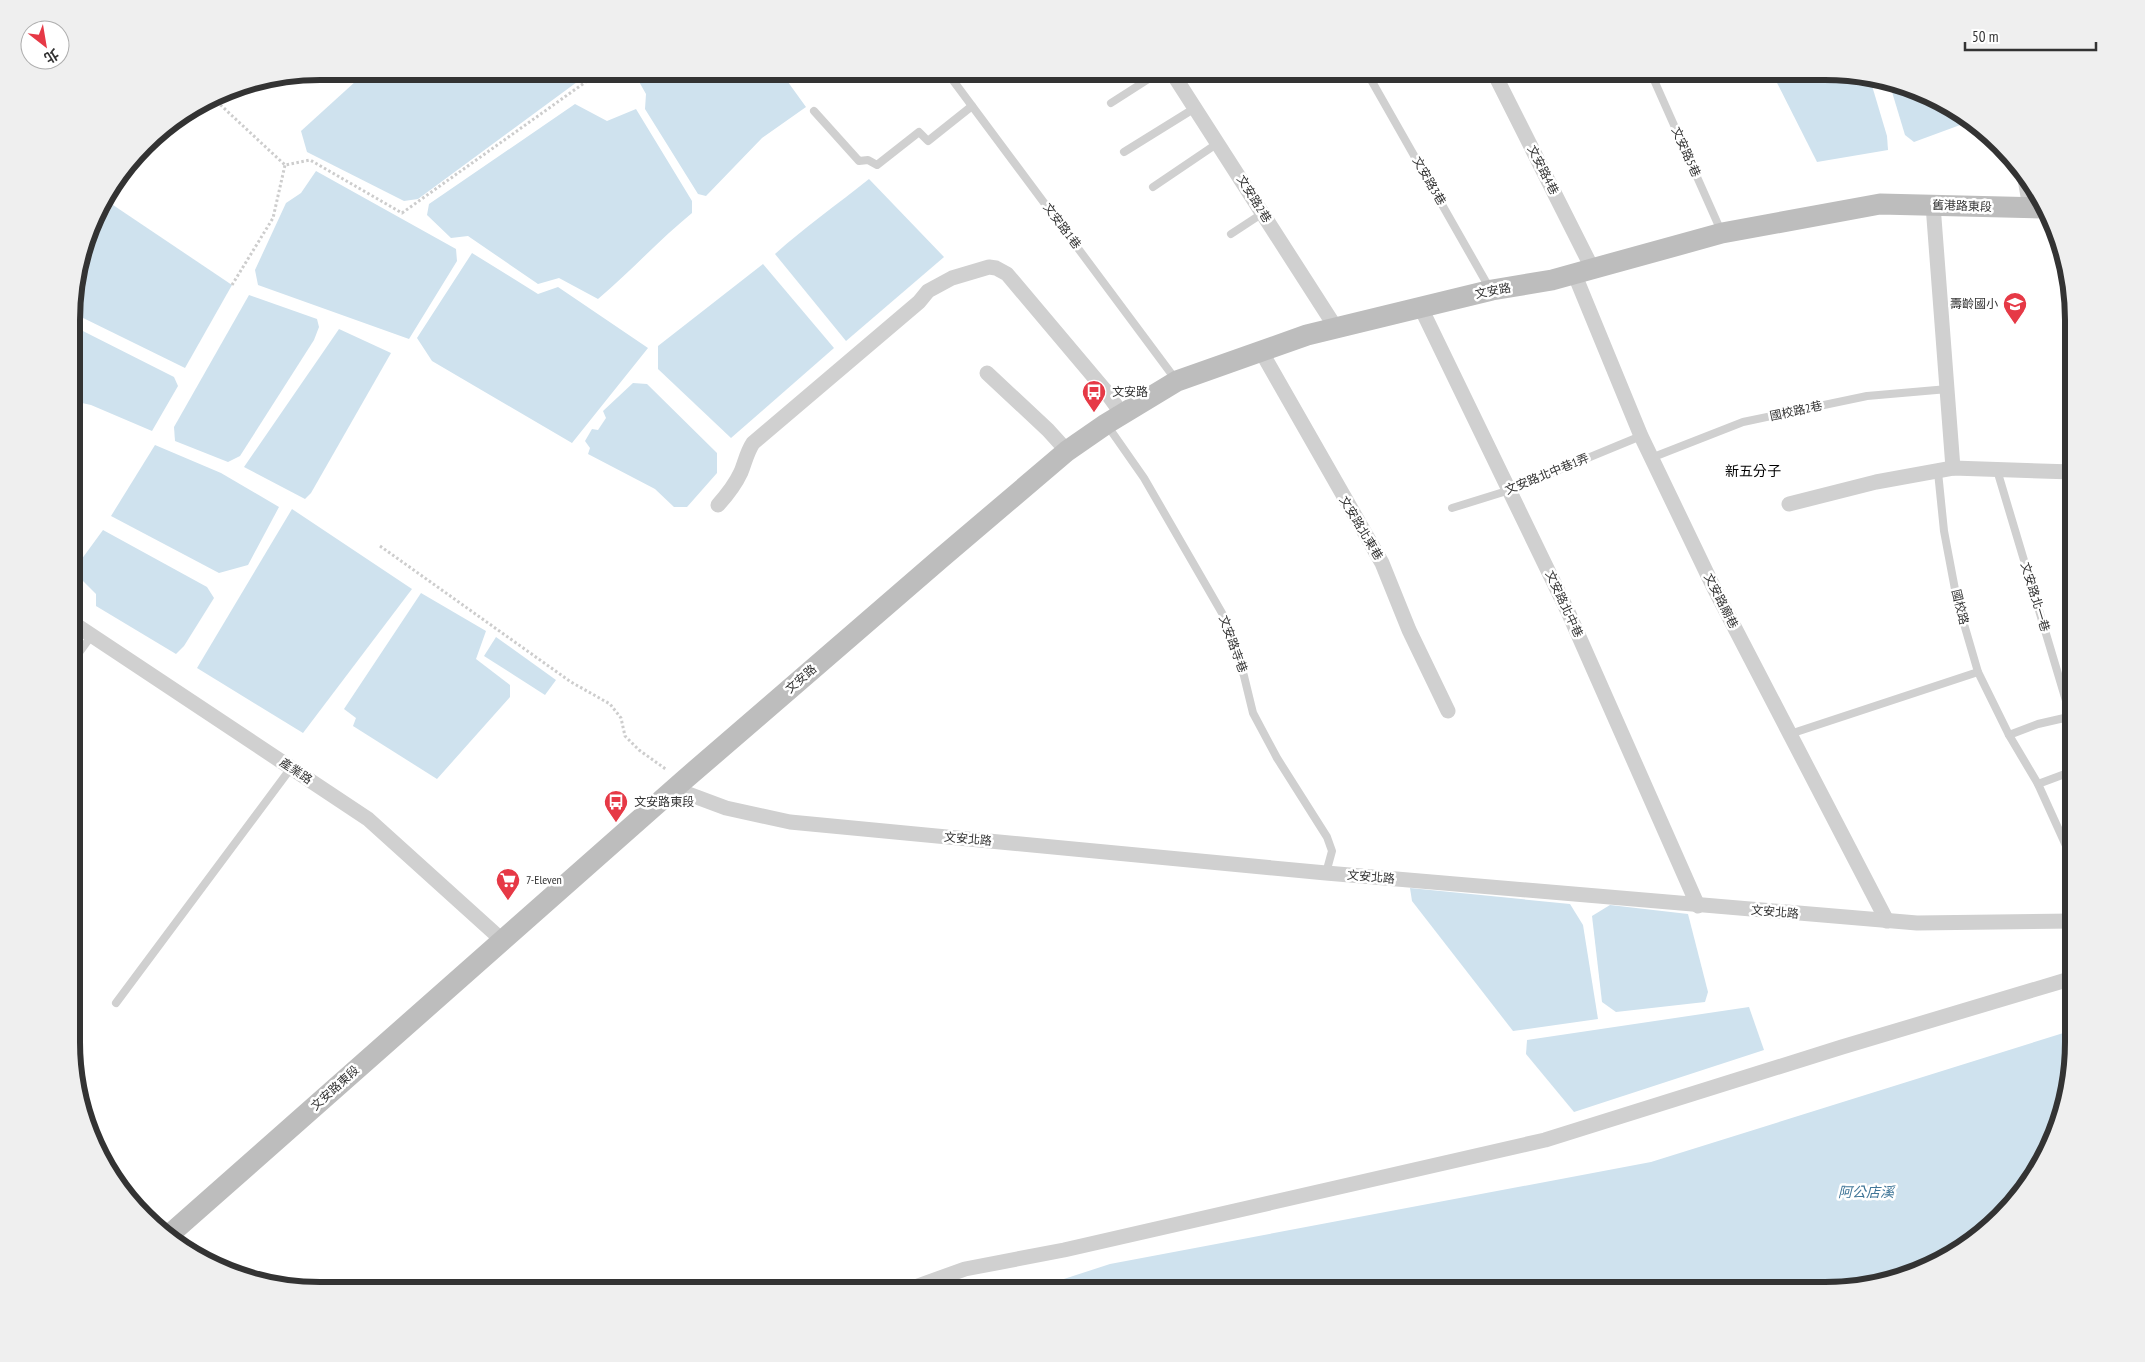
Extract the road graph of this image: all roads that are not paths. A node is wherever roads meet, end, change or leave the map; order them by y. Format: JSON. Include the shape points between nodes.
{"nodes":[{"id":1,"x":953,"y":80,"type":"edge"},
{"id":2,"x":1146,"y":80,"type":"edge"},
{"id":3,"x":1177,"y":80,"type":"edge"},
{"id":4,"x":1371,"y":80,"type":"edge"},
{"id":5,"x":1497,"y":80,"type":"edge"},
{"id":6,"x":1654,"y":80,"type":"edge"},
{"id":7,"x":1111,"y":102,"type":"dead end"},
{"id":8,"x":972,"y":106,"type":"junction"},
{"id":9,"x":1195,"y":108,"type":"junction"},
{"id":10,"x":814,"y":112,"type":"dead end"},
{"id":11,"x":1218,"y":142,"type":"junction"},
{"id":12,"x":1124,"y":152,"type":"dead end"},
{"id":13,"x":1153,"y":187,"type":"dead end"},
{"id":14,"x":1880,"y":204,"type":"joint"},
{"id":15,"x":1932,"y":205,"type":"junction"},
{"id":16,"x":2037,"y":208,"type":"edge"},
{"id":17,"x":1263,"y":213,"type":"junction"},
{"id":18,"x":1722,"y":233,"type":"junction"},
{"id":19,"x":1231,"y":234,"type":"dead end"},
{"id":20,"x":1583,"y":271,"type":"junction"},
{"id":21,"x":1492,"y":290,"type":"junction"},
{"id":22,"x":1421,"y":308,"type":"junction"},
{"id":23,"x":1336,"y":328,"type":"junction"},
{"id":24,"x":1261,"y":352,"type":"junction"},
{"id":25,"x":987,"y":373,"type":"dead end"},
{"id":26,"x":1177,"y":381,"type":"junction"},
{"id":27,"x":1948,"y":389,"type":"junction"},
{"id":28,"x":1114,"y":419,"type":"junction"},
{"id":29,"x":1640,"y":436,"type":"junction"},
{"id":30,"x":1067,"y":451,"type":"junction"},
{"id":31,"x":1651,"y":458,"type":"junction"},
{"id":32,"x":1953,"y":468,"type":"junction"},
{"id":33,"x":1997,"y":470,"type":"junction"},
{"id":34,"x":1938,"y":472,"type":"junction"},
{"id":35,"x":2065,"y":472,"type":"edge"},
{"id":36,"x":1510,"y":490,"type":"junction"},
{"id":37,"x":1789,"y":504,"type":"dead end"},
{"id":38,"x":718,"y":505,"type":"dead end"},
{"id":39,"x":1452,"y":508,"type":"dead end"},
{"id":40,"x":80,"y":627,"type":"edge"},
{"id":41,"x":92,"y":635,"type":"junction"},
{"id":42,"x":80,"y":651,"type":"edge"},
{"id":43,"x":1978,"y":672,"type":"junction"},
{"id":44,"x":2065,"y":696,"type":"edge"},
{"id":45,"x":1448,"y":711,"type":"dead end"},
{"id":46,"x":2065,"y":720,"type":"edge"},
{"id":47,"x":1790,"y":734,"type":"junction"},
{"id":48,"x":2008,"y":735,"type":"junction"},
{"id":49,"x":291,"y":768,"type":"junction"},
{"id":50,"x":2065,"y":774,"type":"edge"},
{"id":51,"x":2038,"y":784,"type":"junction"},
{"id":52,"x":679,"y":785,"type":"junction"},
{"id":53,"x":2065,"y":843,"type":"edge"},
{"id":54,"x":1326,"y":873,"type":"junction"},
{"id":55,"x":1698,"y":906,"type":"junction"},
{"id":56,"x":1887,"y":920,"type":"junction"},
{"id":57,"x":2065,"y":921,"type":"edge"},
{"id":58,"x":502,"y":940,"type":"junction"},
{"id":59,"x":2065,"y":980,"type":"edge"},
{"id":60,"x":116,"y":1003,"type":"dead end"},
{"id":61,"x":175,"y":1233,"type":"edge"},
{"id":62,"x":926,"y":1282,"type":"edge"}],
"edges":[{"from":1,"to":8,"type":"lane","name":"文安路1巷"},
{"from":2,"to":7,"type":"lane"},
{"from":3,"to":9,"type":"street","name":"文安路2巷"},
{"from":4,"to":21,"type":"lane","name":"文安路3巷"},
{"from":5,"to":20,"type":"street","name":"文安路4巷"},
{"from":6,"to":18,"type":"lane","name":"文安路5巷"},
{"from":8,"to":10,"type":"lane","via":[[928,141],[919,132],[877,165],[868,160],[859,161]]},
{"from":8,"to":26,"type":"lane","name":"文安路1巷"},
{"from":9,"to":11,"type":"street","name":"文安路2巷"},
{"from":9,"to":12,"type":"lane"},
{"from":11,"to":13,"type":"lane"},
{"from":11,"to":17,"type":"street","name":"文安路2巷"},
{"from":14,"to":15,"type":"street","name":"舊港路東段"},
{"from":14,"to":18,"type":"street","name":"文安路"},
{"from":15,"to":16,"type":"street","name":"舊港路東段"},
{"from":15,"to":27,"type":"street"},
{"from":17,"to":19,"type":"lane"},
{"from":17,"to":23,"type":"street","name":"文安路2巷"},
{"from":18,"to":20,"type":"street","name":"文安路"},
{"from":20,"to":21,"type":"street","name":"文安路"},
{"from":20,"to":29,"type":"street","name":"文安路廟巷"},
{"from":21,"to":22,"type":"street","name":"文安路"},
{"from":22,"to":23,"type":"street","name":"文安路"},
{"from":22,"to":36,"type":"street","name":"文安路北中巷"},
{"from":23,"to":24,"type":"street","name":"文安路"},
{"from":24,"to":26,"type":"street","name":"文安路"},
{"from":24,"to":45,"type":"street","name":"文安路北東巷","via":[[1382,563],[1409,630]]},
{"from":25,"to":30,"type":"street"},
{"from":26,"to":28,"type":"street","name":"文安路"},
{"from":27,"to":31,"type":"lane","name":"國校路2巷","via":[[1867,396],[1743,422]]},
{"from":27,"to":32,"type":"street"},
{"from":28,"to":30,"type":"street","name":"文安路"},
{"from":28,"to":38,"type":"street","via":[[1104,389],[1007,274],[996,268],[982,269],[952,278],[928,291],[753,443],[734,486]]},
{"from":28,"to":54,"type":"lane","name":"文安路寺巷","via":[[1222,613],[1230,630],[1253,713],[1327,837],[1332,851]]},
{"from":29,"to":31,"type":"street","name":"文安路廟巷"},
{"from":29,"to":36,"type":"lane","name":"文安路北中巷1弄"},
{"from":30,"to":52,"type":"street","name":"文安路"},
{"from":31,"to":47,"type":"street","name":"文安路廟巷"},
{"from":32,"to":33,"type":"street"},
{"from":32,"to":34,"type":"street"},
{"from":33,"to":35,"type":"street"},
{"from":33,"to":44,"type":"lane","name":"文安路北一巷"},
{"from":34,"to":37,"type":"street","via":[[1876,482]]},
{"from":34,"to":43,"type":"lane","name":"國校路","via":[[1944,532],[1957,600]]},
{"from":36,"to":39,"type":"lane","name":"文安路北中巷1弄"},
{"from":36,"to":55,"type":"street","name":"文安路北中巷","via":[[1569,614]]},
{"from":40,"to":41,"type":"street","name":"產業路"},
{"from":41,"to":42,"type":"lane"},
{"from":41,"to":49,"type":"street","name":"產業路"},
{"from":43,"to":47,"type":"lane"},
{"from":43,"to":48,"type":"lane","name":"國校路"},
{"from":46,"to":48,"type":"lane","via":[[2038,724]]},
{"from":47,"to":56,"type":"street","name":"文安路廟巷"},
{"from":48,"to":51,"type":"lane","name":"國校路"},
{"from":49,"to":58,"type":"street","name":"產業路","via":[[368,819]]},
{"from":49,"to":60,"type":"lane"},
{"from":50,"to":51,"type":"lane"},
{"from":51,"to":53,"type":"lane","name":"國校路"},
{"from":52,"to":54,"type":"street","name":"文安北路","via":[[726,808],[790,822]]},
{"from":52,"to":58,"type":"street","name":"文安路"},
{"from":54,"to":55,"type":"street","name":"文安北路"},
{"from":55,"to":56,"type":"street","name":"文安北路"},
{"from":56,"to":57,"type":"street","name":"文安北路","via":[[1917,923]]},
{"from":58,"to":61,"type":"street","name":"文安路東段"},
{"from":59,"to":62,"type":"street","via":[[1545,1140],[1074,1248],[965,1268]]}]}
